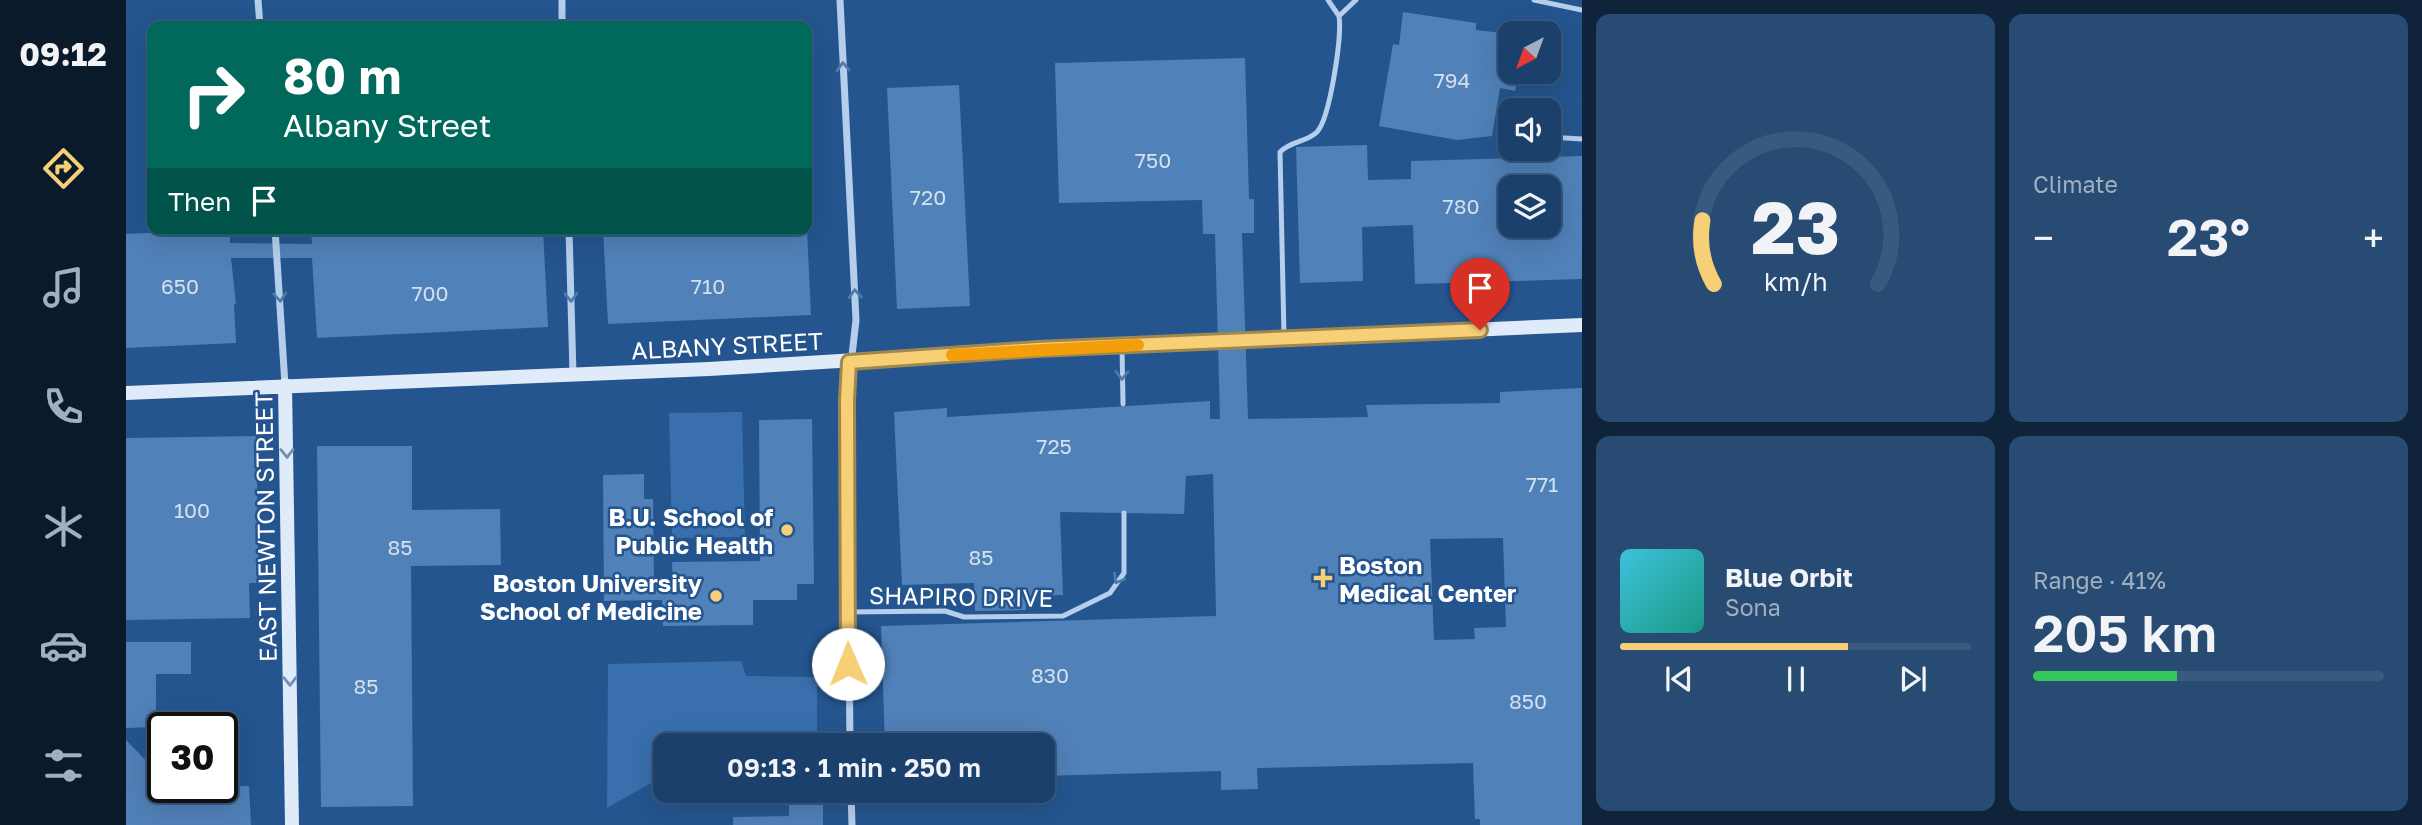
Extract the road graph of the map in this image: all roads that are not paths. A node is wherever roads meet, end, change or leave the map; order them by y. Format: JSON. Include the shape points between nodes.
{"nodes":[{"id":1,"x":258,"y":0,"type":"edge"},
{"id":2,"x":562,"y":0,"type":"edge"},
{"id":3,"x":840,"y":0,"type":"edge"},
{"id":4,"x":1328,"y":0,"type":"edge"},
{"id":5,"x":1356,"y":0,"type":"edge"},
{"id":6,"x":1534,"y":0,"type":"edge"},
{"id":7,"x":1582,"y":10,"type":"edge"},
{"id":8,"x":1339,"y":16,"type":"junction"},
{"id":9,"x":260,"y":21,"type":"edge"},
{"id":10,"x":562,"y":21,"type":"edge"},
{"id":11,"x":1561,"y":138,"type":"edge"},
{"id":12,"x":1582,"y":139,"type":"edge"},
{"id":13,"x":275,"y":235,"type":"edge"},
{"id":14,"x":569,"y":235,"type":"edge"},
{"id":15,"x":1582,"y":325,"type":"edge"},
{"id":16,"x":1284,"y":339,"type":"junction"},
{"id":17,"x":1122,"y":345,"type":"junction"},
{"id":18,"x":849,"y":362,"type":"junction"},
{"id":19,"x":573,"y":374,"type":"junction"},
{"id":20,"x":285,"y":385,"type":"junction"},
{"id":21,"x":126,"y":393,"type":"edge"},
{"id":22,"x":1123,"y":404,"type":"dead end"},
{"id":23,"x":1124,"y":513,"type":"dead end"},
{"id":24,"x":848,"y":612,"type":"junction"},
{"id":25,"x":850,"y":733,"type":"edge"},
{"id":26,"x":851,"y":803,"type":"edge"},
{"id":27,"x":292,"y":825,"type":"edge"},
{"id":28,"x":852,"y":825,"type":"edge"}],
"edges":[{"from":1,"to":9,"type":"street"},
{"from":2,"to":10,"type":"street"},
{"from":18,"to":3,"type":"street","one_way":true,"via":[[856,320]]},
{"from":4,"to":8,"type":"lane"},
{"from":5,"to":8,"type":"lane"},
{"from":6,"to":7,"type":"lane"},
{"from":8,"to":16,"type":"lane","via":[[1341,33],[1326,115],[1310,138],[1289,143],[1280,152]]},
{"from":11,"to":12,"type":"lane"},
{"from":13,"to":20,"type":"street","name":"EAST NEWTON STREET","one_way":true},
{"from":14,"to":19,"type":"street","one_way":true},
{"from":15,"to":16,"type":"main road","name":"ALBANY STREET"},
{"from":16,"to":17,"type":"main road","name":"ALBANY STREET"},
{"from":17,"to":18,"type":"main road","name":"ALBANY STREET"},
{"from":17,"to":22,"type":"lane","one_way":true},
{"from":18,"to":19,"type":"main road","name":"ALBANY STREET"},
{"from":18,"to":24,"type":"street"},
{"from":19,"to":20,"type":"main road","name":"ALBANY STREET"},
{"from":20,"to":21,"type":"main road","name":"ALBANY STREET"},
{"from":20,"to":27,"type":"main road","name":"EAST NEWTON STREET","one_way":true},
{"from":23,"to":24,"type":"lane","name":"SHAPIRO DRIVE","one_way":true,"via":[[1124,573],[1110,593],[1063,616]]},
{"from":24,"to":25,"type":"street"},
{"from":26,"to":28,"type":"street"}]}
